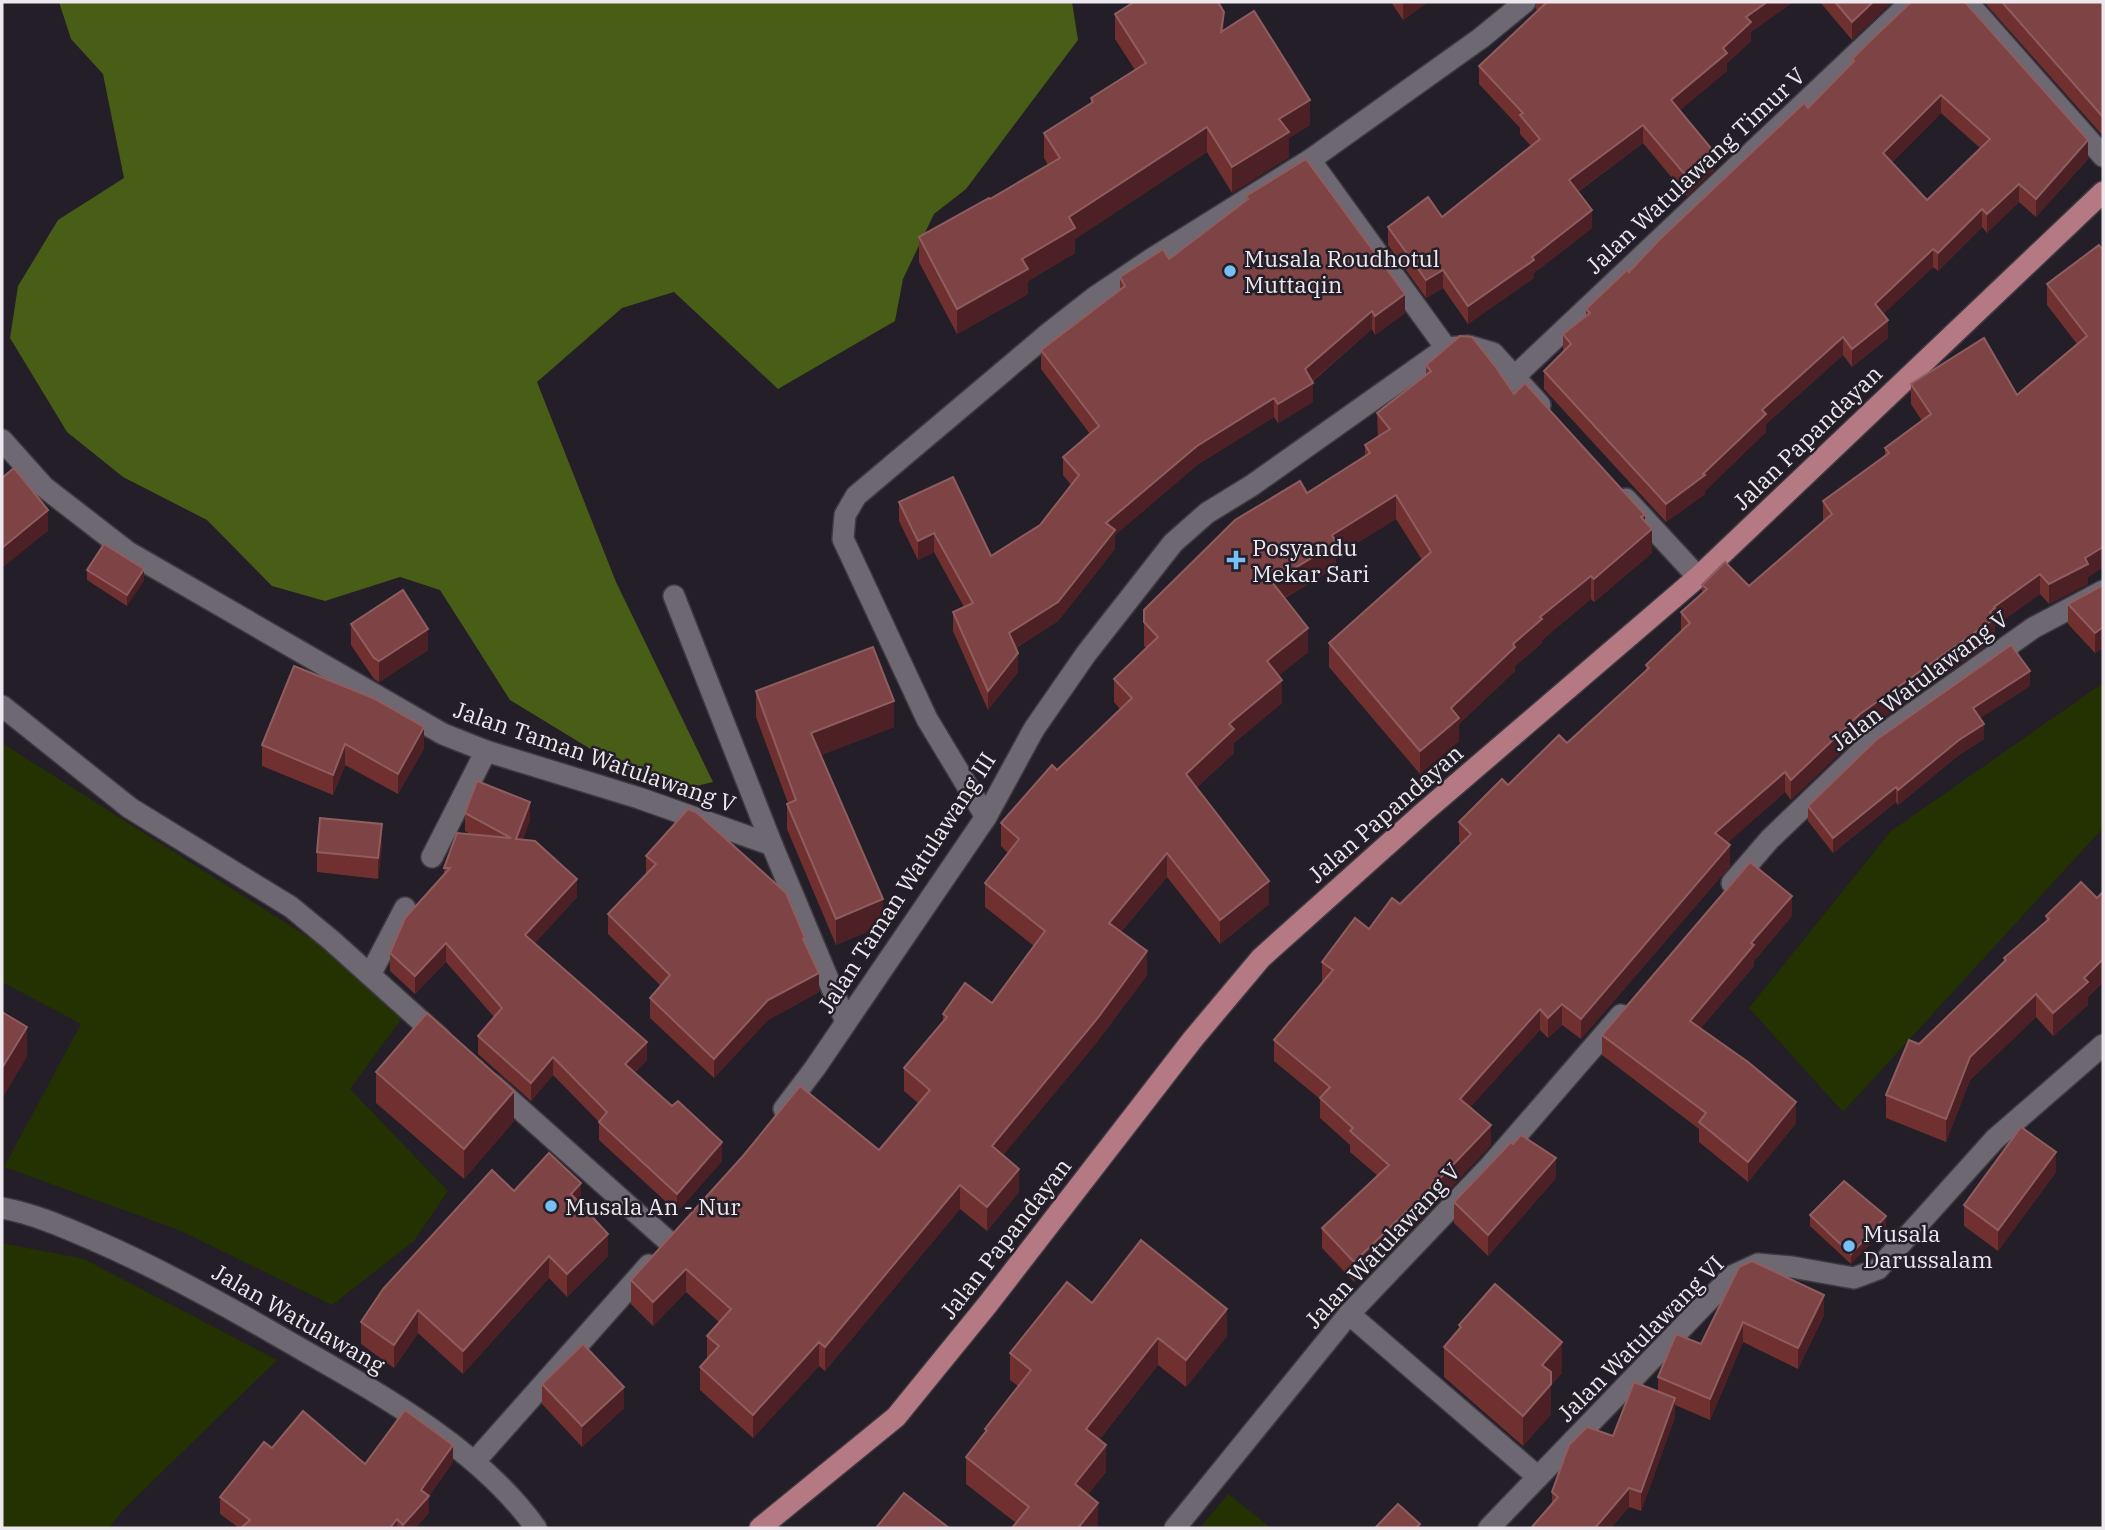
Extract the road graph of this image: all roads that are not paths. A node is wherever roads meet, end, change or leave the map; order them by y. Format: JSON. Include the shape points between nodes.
{"nodes":[{"id":1,"x":1525,"y":2,"type":"edge"},
{"id":2,"x":1911,"y":2,"type":"edge"},
{"id":3,"x":1967,"y":2,"type":"edge"},
{"id":4,"x":2103,"y":156,"type":"edge"},
{"id":5,"x":1310,"y":160,"type":"junction"},
{"id":6,"x":2103,"y":191,"type":"edge"},
{"id":7,"x":1446,"y":348,"type":"junction"},
{"id":8,"x":1514,"y":377,"type":"junction"},
{"id":9,"x":1551,"y":417,"type":"edge"},
{"id":10,"x":2,"y":440,"type":"edge"},
{"id":11,"x":1615,"y":487,"type":"edge"},
{"id":12,"x":1698,"y":578,"type":"junction"},
{"id":13,"x":2103,"y":591,"type":"edge"},
{"id":14,"x":674,"y":596,"type":"dead end"},
{"id":15,"x":2,"y":706,"type":"edge"},
{"id":16,"x":486,"y":751,"type":"junction"},
{"id":17,"x":986,"y":817,"type":"junction"},
{"id":18,"x":772,"y":845,"type":"junction"},
{"id":19,"x":432,"y":857,"type":"dead end"},
{"id":20,"x":1716,"y":902,"type":"edge"},
{"id":21,"x":405,"y":908,"type":"dead end"},
{"id":22,"x":370,"y":975,"type":"junction"},
{"id":23,"x":1635,"y":998,"type":"edge"},
{"id":24,"x":846,"y":1023,"type":"junction"},
{"id":25,"x":2103,"y":1045,"type":"edge"},
{"id":26,"x":452,"y":1049,"type":"edge"},
{"id":27,"x":473,"y":1067,"type":"edge"},
{"id":28,"x":773,"y":1123,"type":"edge"},
{"id":29,"x":2,"y":1208,"type":"edge"},
{"id":30,"x":686,"y":1223,"type":"edge"},
{"id":31,"x":669,"y":1242,"type":"junction"},
{"id":32,"x":1349,"y":1314,"type":"junction"},
{"id":33,"x":475,"y":1461,"type":"junction"},
{"id":34,"x":1538,"y":1477,"type":"junction"},
{"id":35,"x":536,"y":1528,"type":"edge"},
{"id":36,"x":760,"y":1528,"type":"edge"},
{"id":37,"x":1175,"y":1528,"type":"edge"},
{"id":38,"x":1489,"y":1528,"type":"edge"}],
"edges":[{"from":1,"to":5,"type":"street"},
{"from":2,"to":8,"type":"street","name":"Jalan Watulawang Timur V"},
{"from":3,"to":4,"type":"street"},
{"from":5,"to":7,"type":"street"},
{"from":5,"to":17,"type":"street","via":[[1150,260],[1049,332],[856,496],[845,515],[843,539],[883,626],[927,719]]},
{"from":6,"to":12,"type":"main road","name":"Jalan Papandayan"},
{"from":7,"to":8,"type":"street","via":[[1469,346],[1493,353]]},
{"from":7,"to":17,"type":"street","name":"Jalan Taman Watulawang III","via":[[1207,513],[1173,543],[1034,729]]},
{"from":8,"to":9,"type":"street"},
{"from":10,"to":16,"type":"street","name":"Jalan Taman Watulawang V","via":[[44,487],[128,552],[443,734]]},
{"from":11,"to":12,"type":"street"},
{"from":12,"to":36,"type":"main road","name":"Jalan Papandayan","via":[[1261,958],[896,1417]]},
{"from":13,"to":20,"type":"street","name":"Jalan Watulawang V","via":[[2033,628],[1868,745],[1770,839]]},
{"from":14,"to":18,"type":"street"},
{"from":15,"to":22,"type":"street","via":[[130,808],[291,907]]},
{"from":16,"to":18,"type":"street","name":"Jalan Taman Watulawang V"},
{"from":16,"to":19,"type":"street"},
{"from":17,"to":24,"type":"street","name":"Jalan Taman Watulawang III"},
{"from":18,"to":24,"type":"street"},
{"from":21,"to":22,"type":"street"},
{"from":22,"to":26,"type":"street"},
{"from":23,"to":32,"type":"street","name":"Jalan Watulawang V","via":[[1491,1165]]},
{"from":24,"to":28,"type":"street","name":"Jalan Taman Watulawang III"},
{"from":25,"to":34,"type":"street","name":"Jalan Watulawang VI","via":[[1995,1139],[1878,1269],[1854,1278],[1758,1264],[1732,1276]]},
{"from":27,"to":31,"type":"street"},
{"from":29,"to":33,"type":"street","name":"Jalan Watulawang","via":[[53,1222],[202,1291],[371,1388]]},
{"from":30,"to":31,"type":"street"},
{"from":31,"to":33,"type":"street"},
{"from":32,"to":34,"type":"street"},
{"from":32,"to":37,"type":"street","name":"Jalan Watulawang V"},
{"from":33,"to":35,"type":"street","name":"Jalan Watulawang"},
{"from":34,"to":38,"type":"street","name":"Jalan Watulawang VI"}]}
